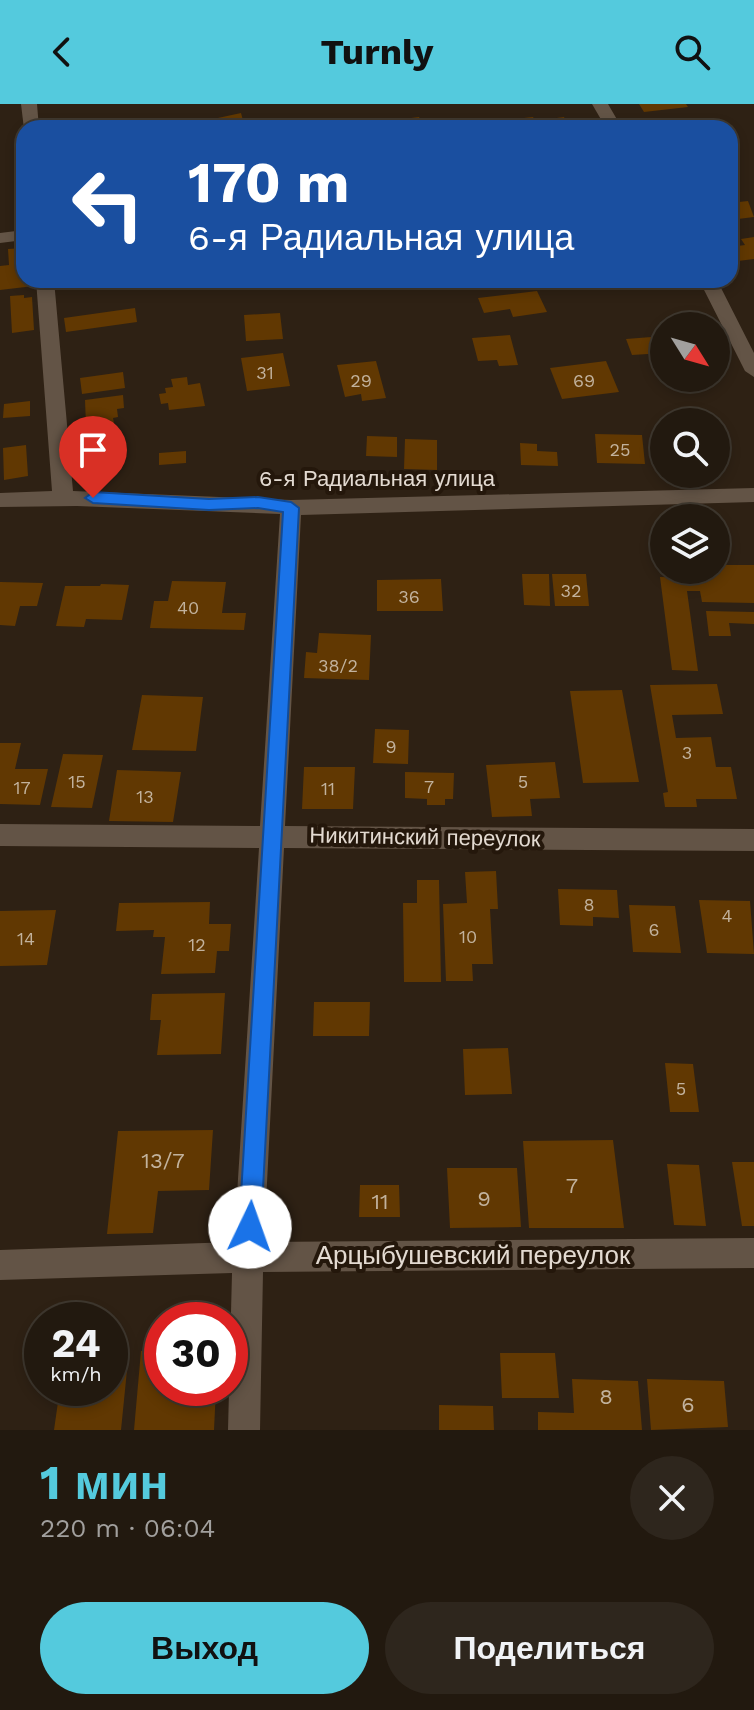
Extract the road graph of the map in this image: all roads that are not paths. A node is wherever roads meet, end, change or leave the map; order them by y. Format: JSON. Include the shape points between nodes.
{"nodes":[{"id":1,"x":46,"y":288,"type":"edge"},
{"id":2,"x":712,"y":288,"type":"edge"},
{"id":3,"x":754,"y":371,"type":"edge"},
{"id":4,"x":754,"y":495,"type":"edge"},
{"id":5,"x":63,"y":496,"type":"junction"},
{"id":6,"x":0,"y":500,"type":"edge"},
{"id":7,"x":291,"y":508,"type":"junction"},
{"id":8,"x":0,"y":835,"type":"edge"},
{"id":9,"x":273,"y":836,"type":"junction"},
{"id":10,"x":754,"y":840,"type":"edge"},
{"id":11,"x":754,"y":1253,"type":"edge"},
{"id":12,"x":248,"y":1257,"type":"junction"},
{"id":13,"x":0,"y":1265,"type":"edge"},
{"id":14,"x":244,"y":1430,"type":"edge"}],
"edges":[{"from":1,"to":5,"type":"street"},
{"from":2,"to":3,"type":"street"},
{"from":4,"to":7,"type":"street","name":"6-я Радиальная улица"},
{"from":5,"to":6,"type":"street","name":"6-я Радиальная улица"},
{"from":5,"to":7,"type":"street","name":"6-я Радиальная улица"},
{"from":7,"to":9,"type":"street"},
{"from":8,"to":9,"type":"street","name":"Никитинский переулок"},
{"from":9,"to":10,"type":"street","name":"Никитинский переулок"},
{"from":9,"to":12,"type":"street"},
{"from":11,"to":12,"type":"street","name":"Арцыбушевский переулок"},
{"from":12,"to":13,"type":"street","name":"Арцыбушевский переулок"},
{"from":12,"to":14,"type":"street"}]}
